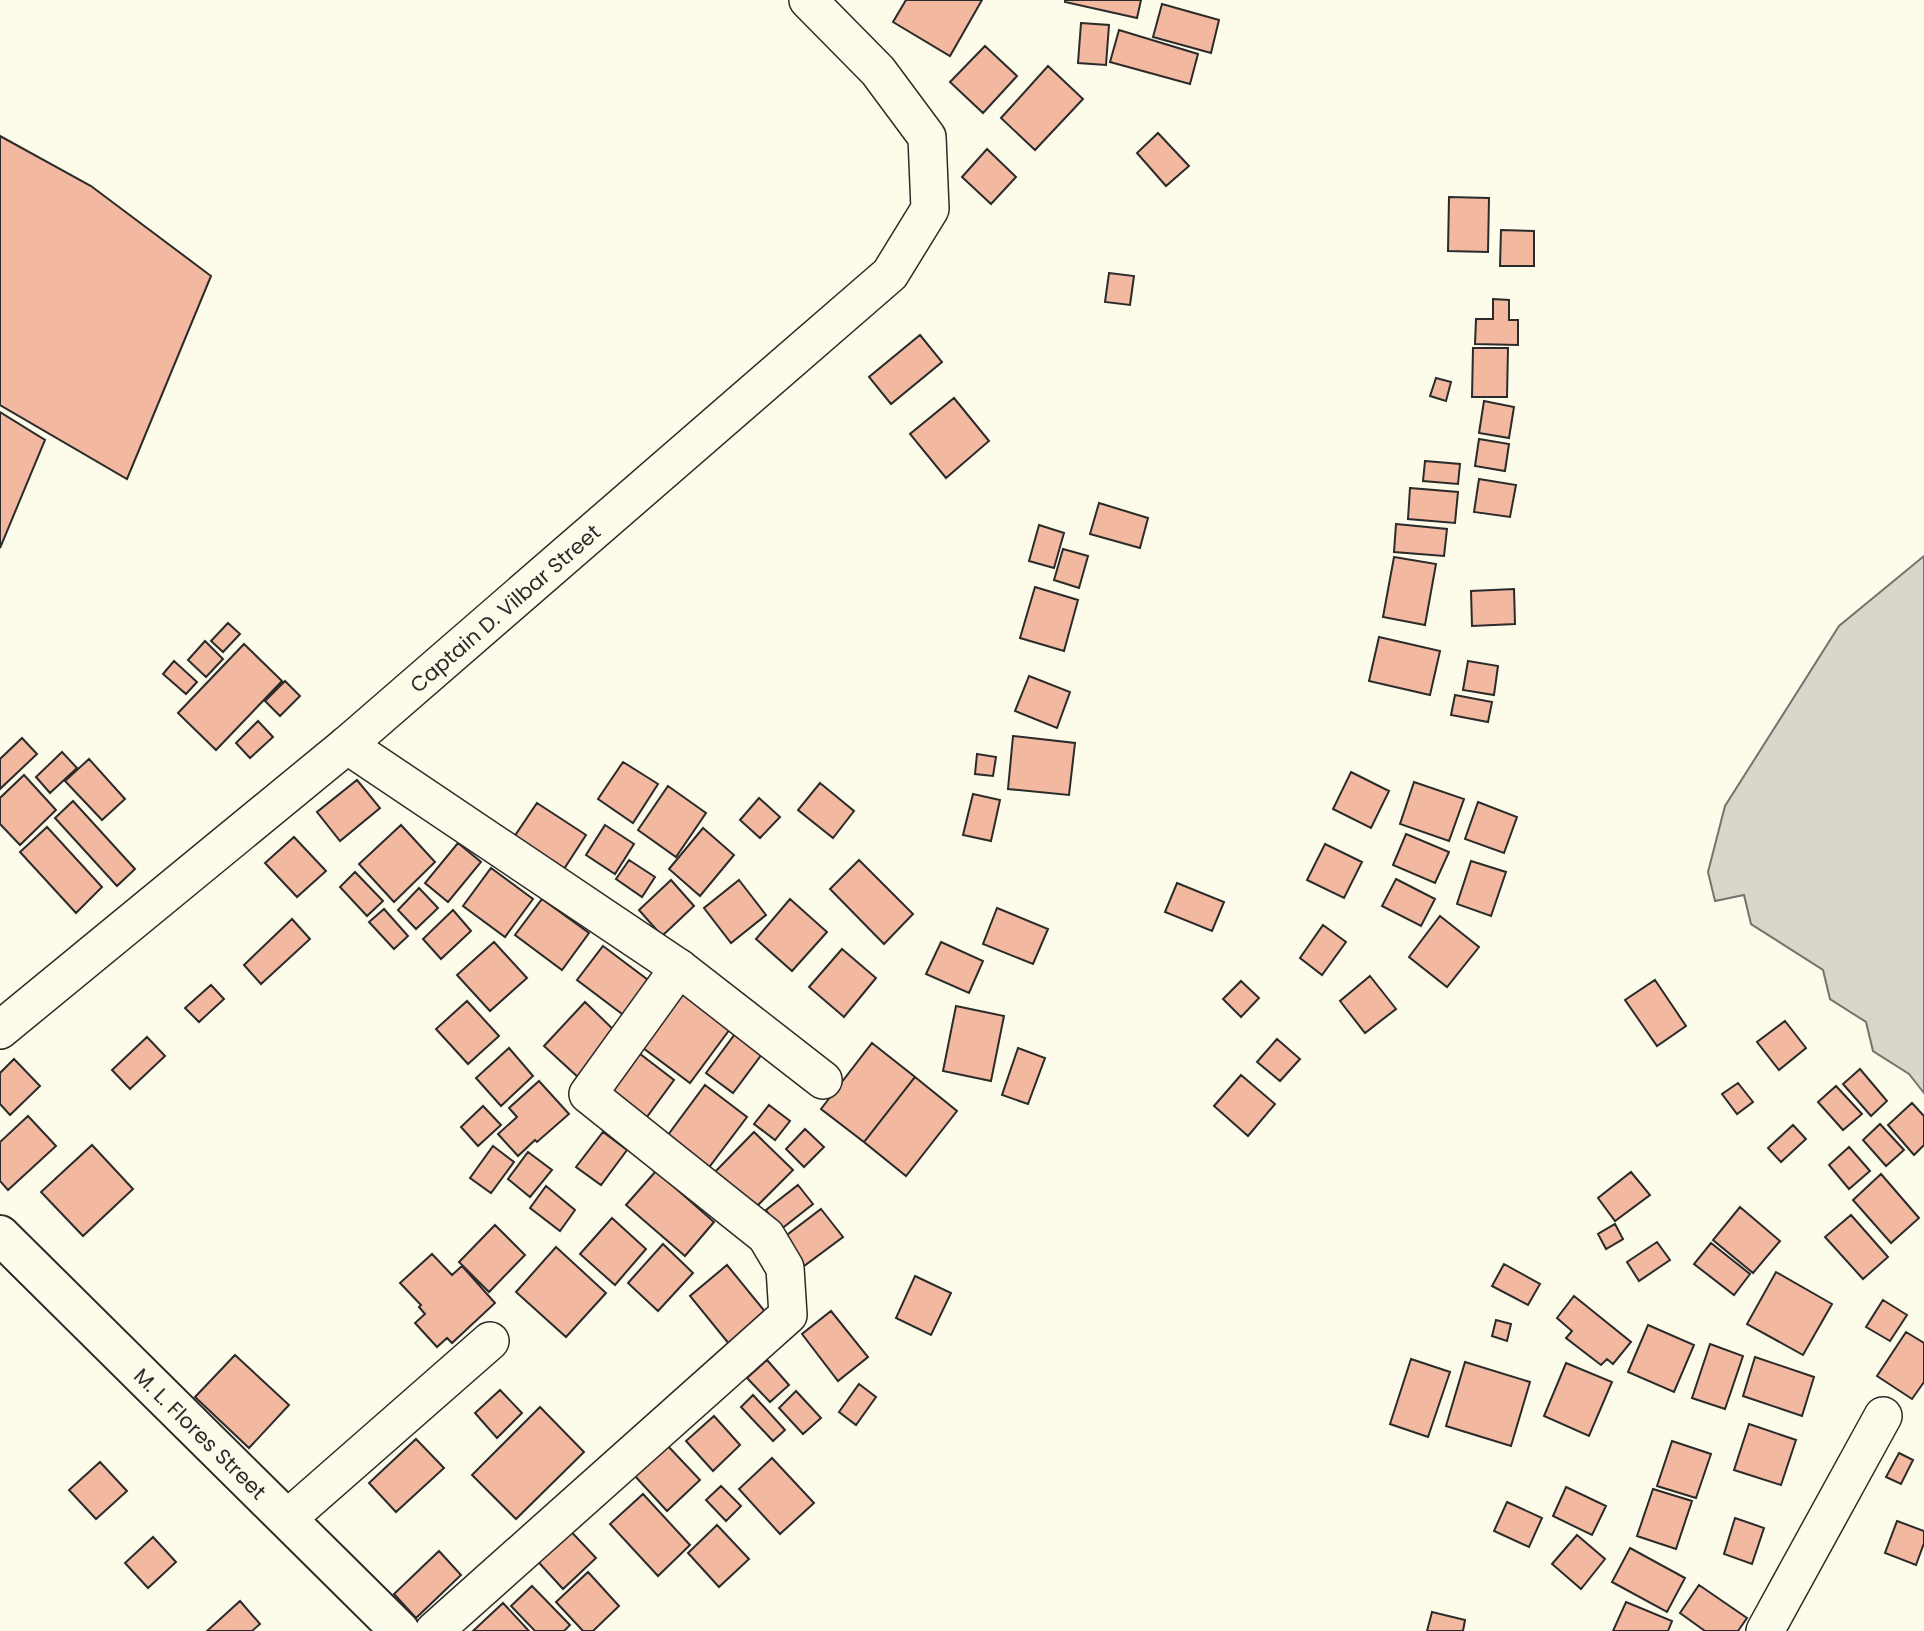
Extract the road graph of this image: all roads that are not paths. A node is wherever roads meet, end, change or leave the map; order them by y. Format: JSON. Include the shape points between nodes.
{"nodes":[{"id":1,"x":808,"y":0,"type":"edge"},
{"id":2,"x":347,"y":745,"type":"junction"},
{"id":3,"x":679,"y":968,"type":"junction"},
{"id":4,"x":0,"y":1030,"type":"edge"},
{"id":5,"x":823,"y":1080,"type":"dead end"},
{"id":6,"x":0,"y":1235,"type":"edge"},
{"id":7,"x":490,"y":1341,"type":"dead end"},
{"id":8,"x":1883,"y":1416,"type":"dead end"},
{"id":9,"x":287,"y":1519,"type":"junction"},
{"id":10,"x":400,"y":1631,"type":"edge"},
{"id":11,"x":434,"y":1631,"type":"edge"},
{"id":12,"x":1765,"y":1631,"type":"edge"}],
"edges":[{"from":1,"to":2,"type":"street","name":"Captain D. Vilbar Street","via":[[878,71],[927,136],[930,209],[890,274]]},
{"from":2,"to":3,"type":"street"},
{"from":2,"to":4,"type":"street","name":"Captain D. Vilbar Street"},
{"from":3,"to":5,"type":"street"},
{"from":3,"to":11,"type":"street","via":[[588,1094],[766,1236],[785,1268],[788,1315]]},
{"from":6,"to":9,"type":"street","name":"M. L. Flores Street"},
{"from":7,"to":9,"type":"street"},
{"from":8,"to":12,"type":"street"},
{"from":9,"to":10,"type":"street","name":"M. L. Flores Street"}]}
